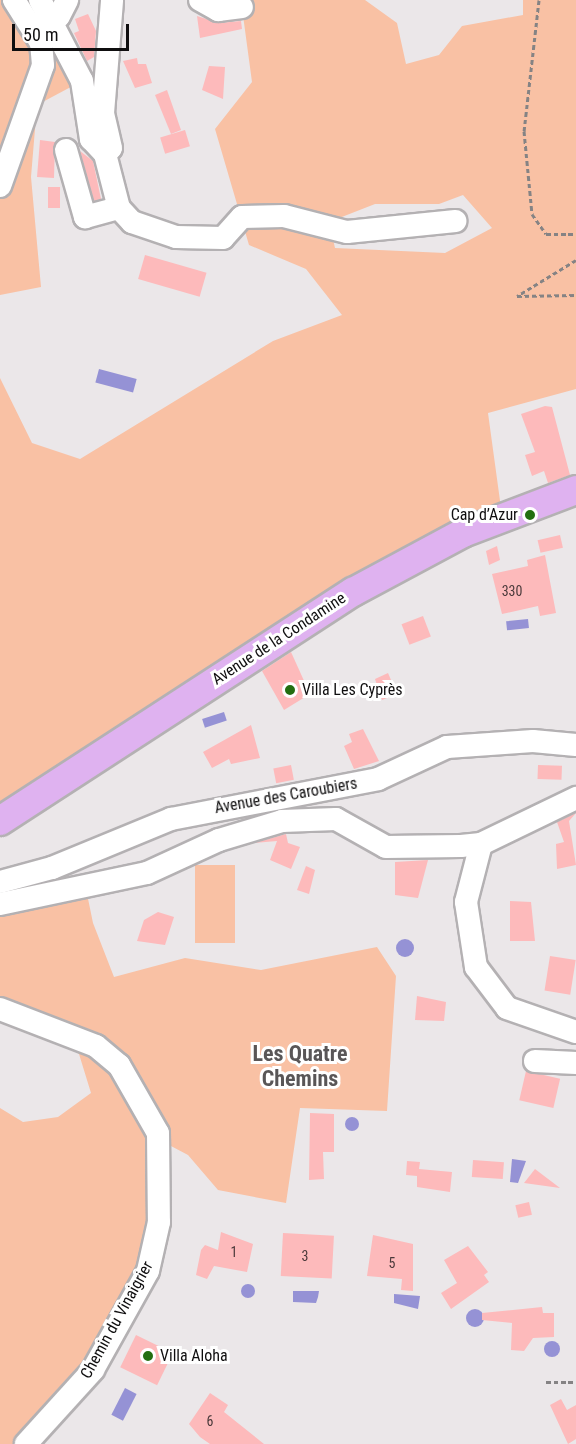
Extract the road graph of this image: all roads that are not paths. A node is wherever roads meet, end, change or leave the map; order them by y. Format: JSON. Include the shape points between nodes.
{"nodes":[{"id":1,"x":14,"y":0,"type":"edge"},
{"id":2,"x":67,"y":0,"type":"edge"},
{"id":3,"x":112,"y":0,"type":"edge"},
{"id":4,"x":200,"y":0,"type":"edge"},
{"id":5,"x":242,"y":7,"type":"dead end"},
{"id":6,"x":46,"y":9,"type":"edge"},
{"id":7,"x":66,"y":150,"type":"dead end"},
{"id":8,"x":105,"y":153,"type":"junction"},
{"id":9,"x":0,"y":186,"type":"edge"},
{"id":10,"x":119,"y":208,"type":"junction"},
{"id":11,"x":455,"y":221,"type":"dead end"},
{"id":12,"x":576,"y":490,"type":"edge"},
{"id":13,"x":576,"y":745,"type":"edge"},
{"id":14,"x":576,"y":798,"type":"edge"},
{"id":15,"x":0,"y":821,"type":"edge"},
{"id":16,"x":481,"y":844,"type":"junction"},
{"id":17,"x":0,"y":882,"type":"edge"},
{"id":18,"x":0,"y":904,"type":"edge"},
{"id":19,"x":0,"y":1010,"type":"edge"},
{"id":20,"x":576,"y":1032,"type":"edge"},
{"id":21,"x":535,"y":1061,"type":"dead end"},
{"id":22,"x":576,"y":1063,"type":"edge"},
{"id":23,"x":26,"y":1444,"type":"edge"}],
"edges":[{"from":1,"to":9,"type":"street","via":[[41,43],[43,65]]},
{"from":2,"to":6,"type":"street","via":[[58,16]]},
{"from":3,"to":8,"type":"street","via":[[103,112],[111,148]]},
{"from":4,"to":5,"type":"street","via":[[218,10]]},
{"from":6,"to":8,"type":"street","via":[[82,81],[92,139]]},
{"from":7,"to":10,"type":"street","via":[[85,217]]},
{"from":8,"to":10,"type":"street"},
{"from":10,"to":11,"type":"street","via":[[132,222],[176,237],[223,238],[242,217],[284,216],[347,232]]},
{"from":12,"to":15,"type":"main road","name":"Avenue de la Condamine","via":[[463,533],[353,592]]},
{"from":13,"to":17,"type":"street","name":"Avenue des Caroubiers","via":[[533,741],[447,747],[378,779],[171,819],[52,868]]},
{"from":14,"to":16,"type":"street"},
{"from":16,"to":18,"type":"street","via":[[386,847],[336,819],[282,821],[219,840],[147,873]]},
{"from":16,"to":20,"type":"street","via":[[466,902],[476,967],[507,1008]]},
{"from":19,"to":23,"type":"street","name":"Chemin du Vinaigrier","via":[[96,1046],[119,1065],[158,1133],[159,1222],[148,1271],[93,1370]]},
{"from":21,"to":22,"type":"street"}]}
